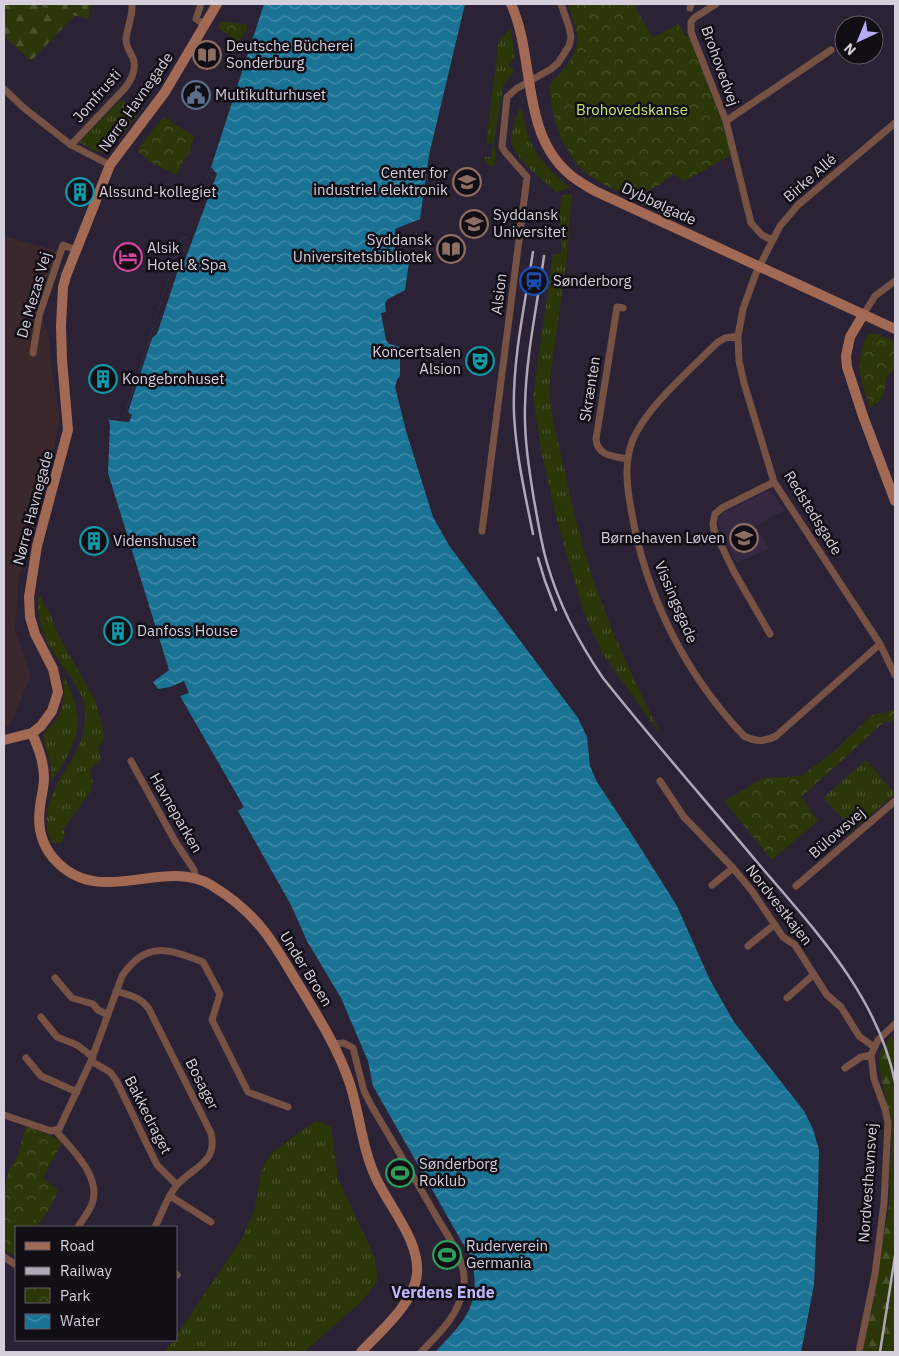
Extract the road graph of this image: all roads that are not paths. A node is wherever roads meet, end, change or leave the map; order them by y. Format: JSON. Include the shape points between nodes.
{"nodes":[{"id":1,"x":132,"y":4,"type":"edge"},
{"id":2,"x":201,"y":4,"type":"edge"},
{"id":3,"x":217,"y":4,"type":"edge"},
{"id":4,"x":511,"y":4,"type":"edge"},
{"id":5,"x":561,"y":4,"type":"edge"},
{"id":6,"x":716,"y":4,"type":"edge"},
{"id":7,"x":204,"y":24,"type":"junction"},
{"id":8,"x":831,"y":50,"type":"dead end"},
{"id":9,"x":530,"y":82,"type":"junction"},
{"id":10,"x":4,"y":89,"type":"edge"},
{"id":11,"x":726,"y":121,"type":"junction"},
{"id":12,"x":895,"y":123,"type":"edge"},
{"id":13,"x":71,"y":145,"type":"junction"},
{"id":14,"x":110,"y":165,"type":"junction"},
{"id":15,"x":772,"y":240,"type":"junction"},
{"id":16,"x":76,"y":250,"type":"junction"},
{"id":17,"x":759,"y":266,"type":"junction"},
{"id":18,"x":895,"y":281,"type":"edge"},
{"id":19,"x":623,"y":308,"type":"dead end"},
{"id":20,"x":862,"y":315,"type":"junction"},
{"id":21,"x":895,"y":329,"type":"edge"},
{"id":22,"x":738,"y":336,"type":"junction"},
{"id":23,"x":33,"y":353,"type":"dead end"},
{"id":24,"x":627,"y":460,"type":"junction"},
{"id":25,"x":774,"y":482,"type":"junction"},
{"id":26,"x":895,"y":501,"type":"edge"},
{"id":27,"x":482,"y":532,"type":"dead end"},
{"id":28,"x":770,"y":634,"type":"dead end"},
{"id":29,"x":880,"y":644,"type":"junction"},
{"id":30,"x":895,"y":675,"type":"edge"},
{"id":31,"x":32,"y":733,"type":"junction"},
{"id":32,"x":4,"y":740,"type":"edge"},
{"id":33,"x":132,"y":761,"type":"dead end"},
{"id":34,"x":660,"y":781,"type":"dead end"},
{"id":35,"x":895,"y":801,"type":"edge"},
{"id":36,"x":733,"y":868,"type":"junction"},
{"id":37,"x":196,"y":878,"type":"junction"},
{"id":38,"x":712,"y":885,"type":"dead end"},
{"id":39,"x":796,"y":886,"type":"dead end"},
{"id":40,"x":774,"y":925,"type":"junction"},
{"id":41,"x":748,"y":946,"type":"dead end"},
{"id":42,"x":813,"y":975,"type":"junction"},
{"id":43,"x":55,"y":978,"type":"dead end"},
{"id":44,"x":116,"y":991,"type":"junction"},
{"id":45,"x":787,"y":998,"type":"dead end"},
{"id":46,"x":108,"y":1015,"type":"junction"},
{"id":47,"x":41,"y":1017,"type":"dead end"},
{"id":48,"x":895,"y":1024,"type":"edge"},
{"id":49,"x":333,"y":1044,"type":"junction"},
{"id":50,"x":873,"y":1051,"type":"junction"},
{"id":51,"x":26,"y":1058,"type":"dead end"},
{"id":52,"x":92,"y":1059,"type":"junction"},
{"id":53,"x":845,"y":1068,"type":"dead end"},
{"id":54,"x":77,"y":1092,"type":"junction"},
{"id":55,"x":288,"y":1107,"type":"dead end"},
{"id":56,"x":4,"y":1116,"type":"edge"},
{"id":57,"x":56,"y":1131,"type":"junction"},
{"id":58,"x":177,"y":1185,"type":"junction"},
{"id":59,"x":170,"y":1196,"type":"junction"},
{"id":60,"x":211,"y":1222,"type":"dead end"},
{"id":61,"x":79,"y":1226,"type":"edge"},
{"id":62,"x":156,"y":1226,"type":"edge"},
{"id":63,"x":4,"y":1258,"type":"edge"},
{"id":64,"x":15,"y":1264,"type":"edge"},
{"id":65,"x":361,"y":1352,"type":"edge"},
{"id":66,"x":421,"y":1352,"type":"edge"},
{"id":67,"x":859,"y":1352,"type":"edge"}],
"edges":[{"from":1,"to":13,"type":"street","name":"Jomfrusti","via":[[126,42],[133,59],[131,80]]},
{"from":2,"to":7,"type":"street","via":[[196,19]]},
{"from":3,"to":7,"type":"street","name":"Nørre Havnegade"},
{"from":4,"to":9,"type":"street","name":"Dybbølgade"},
{"from":5,"to":9,"type":"street","name":"Alsion","via":[[571,37],[569,46],[558,63]]},
{"from":6,"to":11,"type":"street","name":"Brohovedvej","via":[[694,18],[690,28]]},
{"from":7,"to":14,"type":"street","name":"Nørre Havnegade","via":[[165,92]]},
{"from":8,"to":11,"type":"street","name":"Brohovedvej"},
{"from":9,"to":17,"type":"street","name":"Dybbølgade","via":[[537,119],[548,148],[577,180]]},
{"from":9,"to":27,"type":"street","name":"Alsion","via":[[507,97],[501,142],[504,152],[527,177]]},
{"from":10,"to":13,"type":"street"},
{"from":11,"to":15,"type":"street","name":"Brohovedvej","via":[[751,223]]},
{"from":12,"to":15,"type":"street","name":"Birke Allé","via":[[798,205]]},
{"from":13,"to":14,"type":"street"},
{"from":14,"to":16,"type":"street","name":"Nørre Havnegade"},
{"from":15,"to":17,"type":"street","name":"Birke Allé"},
{"from":16,"to":23,"type":"street","name":"De Mezas Vej","via":[[63,244],[39,316]]},
{"from":16,"to":31,"type":"street","name":"Nørre Havnegade","via":[[66,276],[61,306],[68,430],[37,546],[29,597],[35,634],[53,669],[58,692],[52,711]]},
{"from":17,"to":20,"type":"street","name":"Dybbølgade"},
{"from":17,"to":22,"type":"street","name":"Redstedsgade","via":[[743,308]]},
{"from":18,"to":20,"type":"street","via":[[875,296]]},
{"from":19,"to":24,"type":"street","name":"Skrænten","via":[[617,307],[596,446],[600,451]]},
{"from":20,"to":21,"type":"street","name":"Dybbølgade"},
{"from":20,"to":26,"type":"street","via":[[850,336],[847,367]]},
{"from":22,"to":24,"type":"street","name":"Vissingsgade","via":[[718,342],[651,410],[632,442]]},
{"from":22,"to":25,"type":"street","name":"Redstedsgade","via":[[744,383]]},
{"from":24,"to":29,"type":"street","name":"Vissingsgade","via":[[634,525],[646,572],[665,620],[707,692],[744,736],[760,742],[776,736]]},
{"from":25,"to":28,"type":"street","via":[[722,508],[715,514],[713,523],[733,570]]},
{"from":25,"to":29,"type":"street","name":"Redstedsgade"},
{"from":29,"to":30,"type":"street","name":"Redstedsgade"},
{"from":31,"to":32,"type":"street"},
{"from":31,"to":37,"type":"street","name":"Under Broen","via":[[44,778],[39,827],[48,852],[58,863],[70,873],[96,882],[175,876]]},
{"from":33,"to":37,"type":"street","name":"Havneparken"},
{"from":34,"to":36,"type":"street","name":"Nordvestkajen","via":[[684,817]]},
{"from":35,"to":39,"type":"street","name":"Bülowsvej"},
{"from":36,"to":38,"type":"street"},
{"from":36,"to":40,"type":"street","name":"Nordvestkajen"},
{"from":37,"to":49,"type":"street","name":"Under Broen","via":[[230,898],[261,927]]},
{"from":40,"to":41,"type":"street"},
{"from":40,"to":42,"type":"street","name":"Nordvestkajen","via":[[795,945]]},
{"from":42,"to":45,"type":"street"},
{"from":42,"to":50,"type":"street","name":"Nordvestkajen"},
{"from":43,"to":46,"type":"street","via":[[72,998],[93,1004]]},
{"from":44,"to":46,"type":"street"},
{"from":44,"to":55,"type":"street","via":[[128,966],[139,957],[157,950],[180,953],[204,962],[220,994],[212,1020],[248,1092]]},
{"from":44,"to":58,"type":"street","name":"Bosager","via":[[145,1003],[211,1133],[214,1143],[211,1154]]},
{"from":46,"to":52,"type":"street"},
{"from":47,"to":52,"type":"street","name":"Bakkedraget","via":[[57,1037],[77,1045]]},
{"from":48,"to":50,"type":"street","via":[[878,1040]]},
{"from":49,"to":65,"type":"street","name":"Under Broen","via":[[351,1088],[375,1177],[414,1247],[417,1263],[412,1293]]},
{"from":49,"to":66,"type":"street","via":[[344,1043],[353,1048],[364,1091],[453,1246],[463,1272],[464,1283],[454,1314]]},
{"from":50,"to":53,"type":"street"},
{"from":50,"to":67,"type":"street","name":"Nordvesthavnsvej","via":[[874,1079],[888,1123],[884,1203],[875,1274]]},
{"from":51,"to":54,"type":"street","via":[[41,1076]]},
{"from":52,"to":54,"type":"street"},
{"from":52,"to":58,"type":"street","name":"Bakkedraget","via":[[116,1080],[157,1164]]},
{"from":54,"to":57,"type":"street","via":[[61,1127]]},
{"from":56,"to":57,"type":"street"},
{"from":57,"to":61,"type":"street","via":[[92,1179],[92,1205]]},
{"from":58,"to":59,"type":"street","name":"Bosager"},
{"from":59,"to":60,"type":"street"},
{"from":59,"to":62,"type":"street","name":"Bosager"},
{"from":63,"to":64,"type":"street"}]}
